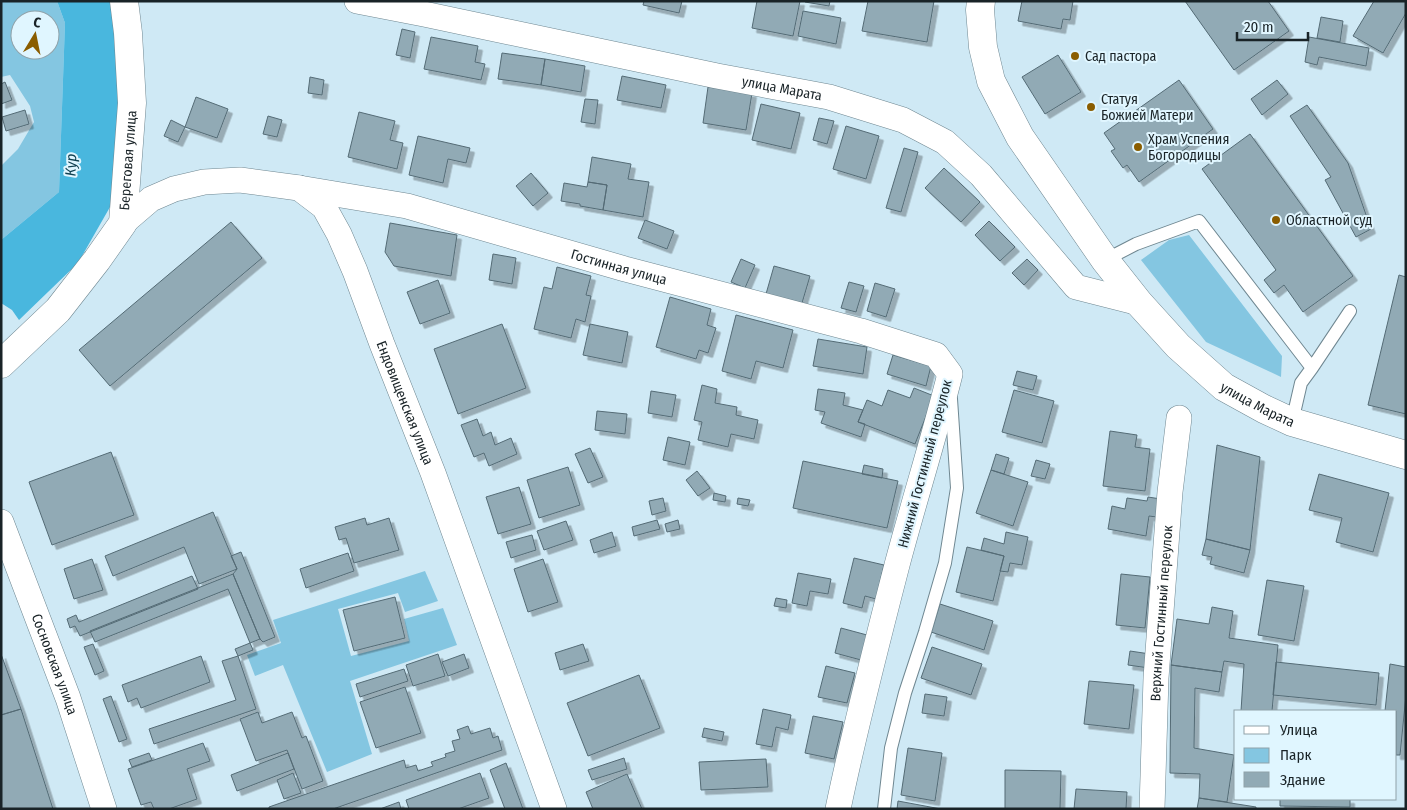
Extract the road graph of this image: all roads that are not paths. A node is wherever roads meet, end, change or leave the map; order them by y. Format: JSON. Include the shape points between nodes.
{"nodes":[{"id":1,"x":124,"y":1,"type":"edge"},
{"id":2,"x":356,"y":1,"type":"edge"},
{"id":3,"x":981,"y":1,"type":"edge"},
{"id":4,"x":299,"y":188,"type":"junction"},
{"id":5,"x":123,"y":222,"type":"junction"},
{"id":6,"x":1105,"y":260,"type":"junction"},
{"id":7,"x":1139,"y":303,"type":"junction"},
{"id":8,"x":1350,"y":311,"type":"dead end"},
{"id":9,"x":1,"y":364,"type":"edge"},
{"id":10,"x":943,"y":364,"type":"junction"},
{"id":11,"x":1312,"y":368,"type":"junction"},
{"id":12,"x":1179,"y":418,"type":"dead end"},
{"id":13,"x":1292,"y":422,"type":"junction"},
{"id":14,"x":1406,"y":456,"type":"edge"},
{"id":15,"x":1,"y":522,"type":"edge"},
{"id":16,"x":104,"y":809,"type":"edge"},
{"id":17,"x":554,"y":809,"type":"edge"},
{"id":18,"x":838,"y":809,"type":"edge"},
{"id":19,"x":884,"y":809,"type":"edge"},
{"id":20,"x":1152,"y":809,"type":"edge"}],
"edges":[{"from":1,"to":5,"type":"main road","name":"Береговая улица","via":[[132,103]]},
{"from":2,"to":7,"type":"street","name":"улица Марата","via":[[829,97],[903,120],[945,142],[980,175],[1076,288]]},
{"from":3,"to":6,"type":"main road","name":"улица Марата","via":[[983,47],[991,81],[1020,138]]},
{"from":4,"to":5,"type":"street","name":"Ендовищенская улица","via":[[240,180],[204,182],[151,199]]},
{"from":4,"to":10,"type":"street","name":"Гостинная улица","via":[[407,206],[625,269],[861,331]]},
{"from":4,"to":17,"type":"street","name":"Ендовищенская улица","via":[[324,207],[355,271],[433,473]]},
{"from":5,"to":9,"type":"main road","name":"Береговая улица","via":[[58,310]]},
{"from":6,"to":7,"type":"main road","name":"улица Марата"},
{"from":6,"to":11,"type":"lane","via":[[1136,244],[1199,221]]},
{"from":7,"to":13,"type":"main road","name":"улица Марата","via":[[1178,346],[1224,386]]},
{"from":8,"to":11,"type":"lane"},
{"from":10,"to":18,"type":"street","name":"Нижний Гостинный переулок"},
{"from":10,"to":19,"type":"lane","name":"Нижний Гостинный переулок","via":[[957,488],[944,568],[890,748]]},
{"from":11,"to":13,"type":"lane","via":[[1301,383]]},
{"from":12,"to":20,"type":"street","name":"Верхний Гостинный переулок","via":[[1156,678]]},
{"from":13,"to":14,"type":"main road","name":"улица Марата"},
{"from":15,"to":16,"type":"street","name":"Сосновская улица","via":[[68,698]]}]}
